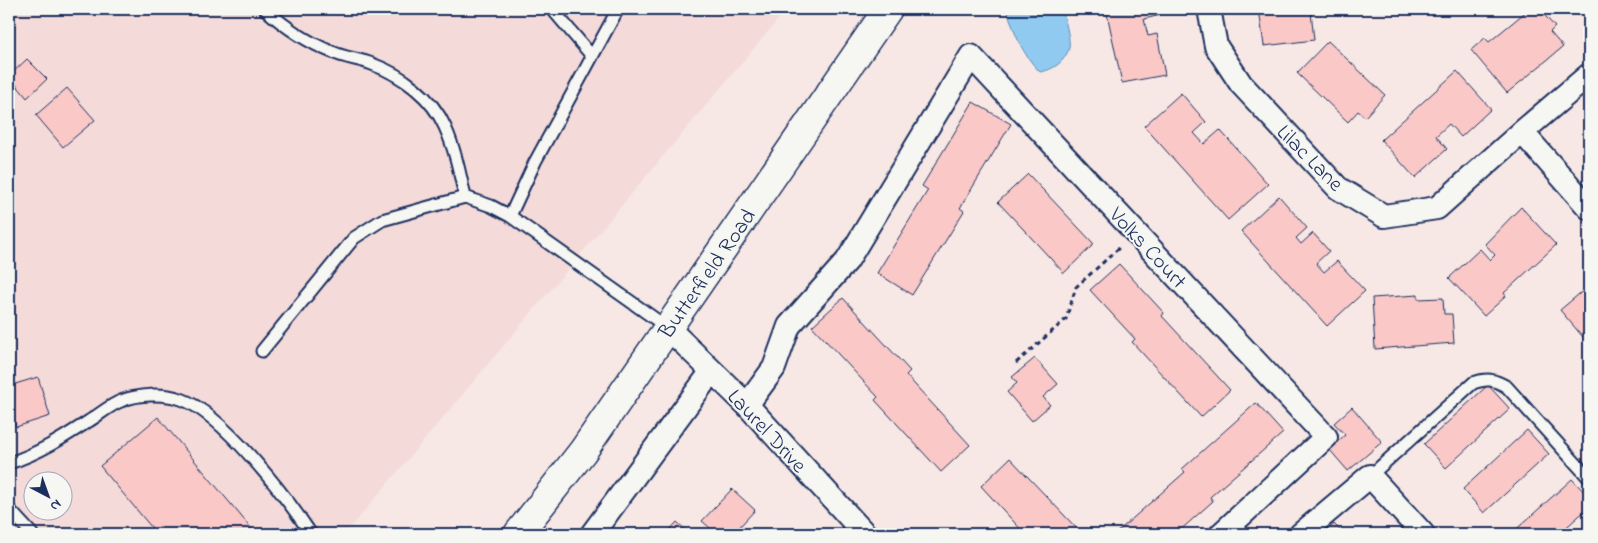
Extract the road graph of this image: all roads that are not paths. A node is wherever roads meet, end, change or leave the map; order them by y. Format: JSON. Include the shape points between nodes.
{"nodes":[{"id":1,"x":265,"y":9,"type":"edge"},
{"id":2,"x":552,"y":9,"type":"edge"},
{"id":3,"x":618,"y":9,"type":"edge"},
{"id":4,"x":888,"y":9,"type":"edge"},
{"id":5,"x":1209,"y":9,"type":"edge"},
{"id":6,"x":592,"y":56,"type":"junction"},
{"id":7,"x":1589,"y":75,"type":"edge"},
{"id":8,"x":1522,"y":132,"type":"junction"},
{"id":9,"x":465,"y":197,"type":"junction"},
{"id":10,"x":1589,"y":208,"type":"edge"},
{"id":11,"x":510,"y":216,"type":"junction"},
{"id":12,"x":668,"y":328,"type":"junction"},
{"id":13,"x":262,"y":351,"type":"dead end"},
{"id":14,"x":712,"y":372,"type":"junction"},
{"id":15,"x":746,"y":405,"type":"junction"},
{"id":16,"x":9,"y":463,"type":"edge"},
{"id":17,"x":1370,"y":476,"type":"junction"},
{"id":18,"x":1589,"y":478,"type":"edge"},
{"id":19,"x":9,"y":509,"type":"edge"},
{"id":20,"x":32,"y":534,"type":"edge"},
{"id":21,"x":311,"y":534,"type":"edge"},
{"id":22,"x":518,"y":534,"type":"edge"},
{"id":23,"x":592,"y":534,"type":"edge"},
{"id":24,"x":865,"y":534,"type":"edge"},
{"id":25,"x":1221,"y":534,"type":"edge"},
{"id":26,"x":1301,"y":534,"type":"edge"},
{"id":27,"x":1423,"y":534,"type":"edge"}],
"edges":[{"from":1,"to":9,"type":"lane","via":[[304,39],[334,53],[372,64],[401,78],[423,96],[445,126]]},
{"from":2,"to":6,"type":"lane"},
{"from":3,"to":6,"type":"lane"},
{"from":4,"to":12,"type":"main road","name":"Butterfield Road"},
{"from":5,"to":8,"type":"street","name":"Lilac Lane","via":[[1216,46],[1241,84],[1338,188],[1384,216],[1436,208]]},
{"from":6,"to":11,"type":"lane"},
{"from":7,"to":8,"type":"street","name":"Lilac Lane"},
{"from":8,"to":10,"type":"street"},
{"from":9,"to":11,"type":"lane"},
{"from":9,"to":13,"type":"lane","via":[[382,220],[354,238]]},
{"from":11,"to":12,"type":"lane"},
{"from":12,"to":14,"type":"street","name":"Laurel Drive"},
{"from":12,"to":22,"type":"main road","name":"Butterfield Road","via":[[583,451]]},
{"from":14,"to":15,"type":"street","name":"Laurel Drive"},
{"from":14,"to":23,"type":"street"},
{"from":15,"to":24,"type":"street","name":"Laurel Drive"},
{"from":15,"to":25,"type":"street","name":"Volks Court","via":[[774,368],[789,326],[847,261],[971,56],[1326,437]]},
{"from":16,"to":21,"type":"lane","via":[[28,457],[63,438],[121,401],[152,395],[181,400],[217,422],[290,503]]},
{"from":17,"to":18,"type":"lane","via":[[1473,383],[1487,378],[1507,387]]},
{"from":17,"to":26,"type":"street"},
{"from":17,"to":27,"type":"street"},
{"from":19,"to":20,"type":"lane"}]}
